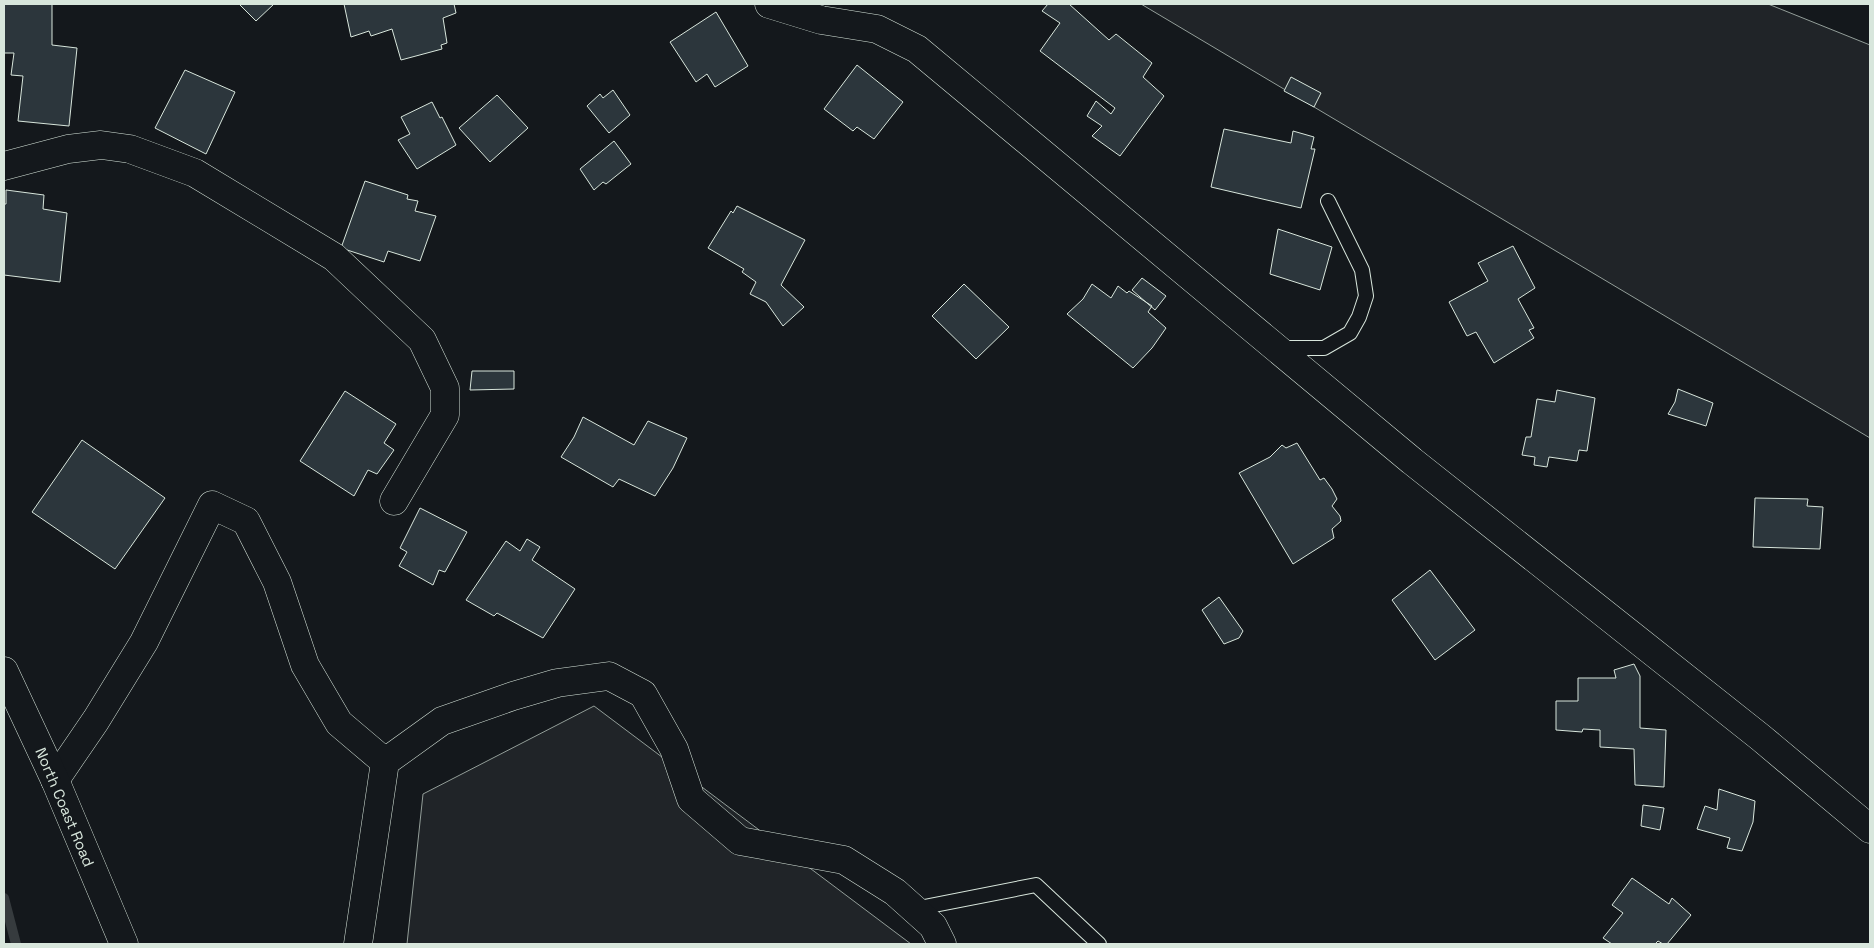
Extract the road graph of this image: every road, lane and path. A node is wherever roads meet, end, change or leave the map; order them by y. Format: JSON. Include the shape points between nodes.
{"nodes":[{"id":1,"x":769,"y":4,"type":"edge"},
{"id":2,"x":4,"y":166,"type":"edge"},
{"id":3,"x":1328,"y":201,"type":"dead end"},
{"id":4,"x":1277,"y":348,"type":"junction"},
{"id":5,"x":394,"y":501,"type":"dead end"},
{"id":6,"x":4,"y":671,"type":"edge"},
{"id":7,"x":385,"y":762,"type":"junction"},
{"id":8,"x":55,"y":780,"type":"junction"},
{"id":9,"x":1870,"y":829,"type":"edge"},
{"id":10,"x":914,"y":909,"type":"junction"},
{"id":11,"x":124,"y":944,"type":"edge"},
{"id":12,"x":358,"y":944,"type":"edge"},
{"id":13,"x":942,"y":944,"type":"edge"},
{"id":14,"x":1099,"y":944,"type":"edge"}],
"edges":[{"from":1,"to":4,"type":"street","via":[[821,20],[877,29],[917,49]]},
{"from":2,"to":5,"type":"street","via":[[68,149],[100,145],[130,149],[195,173],[334,257],[422,340],[445,388],[445,415]]},
{"from":3,"to":4,"type":"lane","via":[[1362,270],[1366,296],[1359,317],[1350,333],[1324,348]]},
{"from":4,"to":9,"type":"street","via":[[1412,461],[1760,737]]},
{"from":6,"to":8,"type":"street","name":"North Coast Road"},
{"from":7,"to":8,"type":"street","via":[[339,723],[310,673],[277,582],[246,521],[212,505],[144,642]]},
{"from":7,"to":10,"type":"street","via":[[442,721],[557,684],[609,676],[643,694],[674,749],[691,799],[740,841],[844,860]]},
{"from":7,"to":12,"type":"street"},
{"from":8,"to":11,"type":"street","name":"North Coast Road"},
{"from":10,"to":13,"type":"street","via":[[933,926]]},
{"from":10,"to":14,"type":"lane","via":[[1036,884]]}]}
